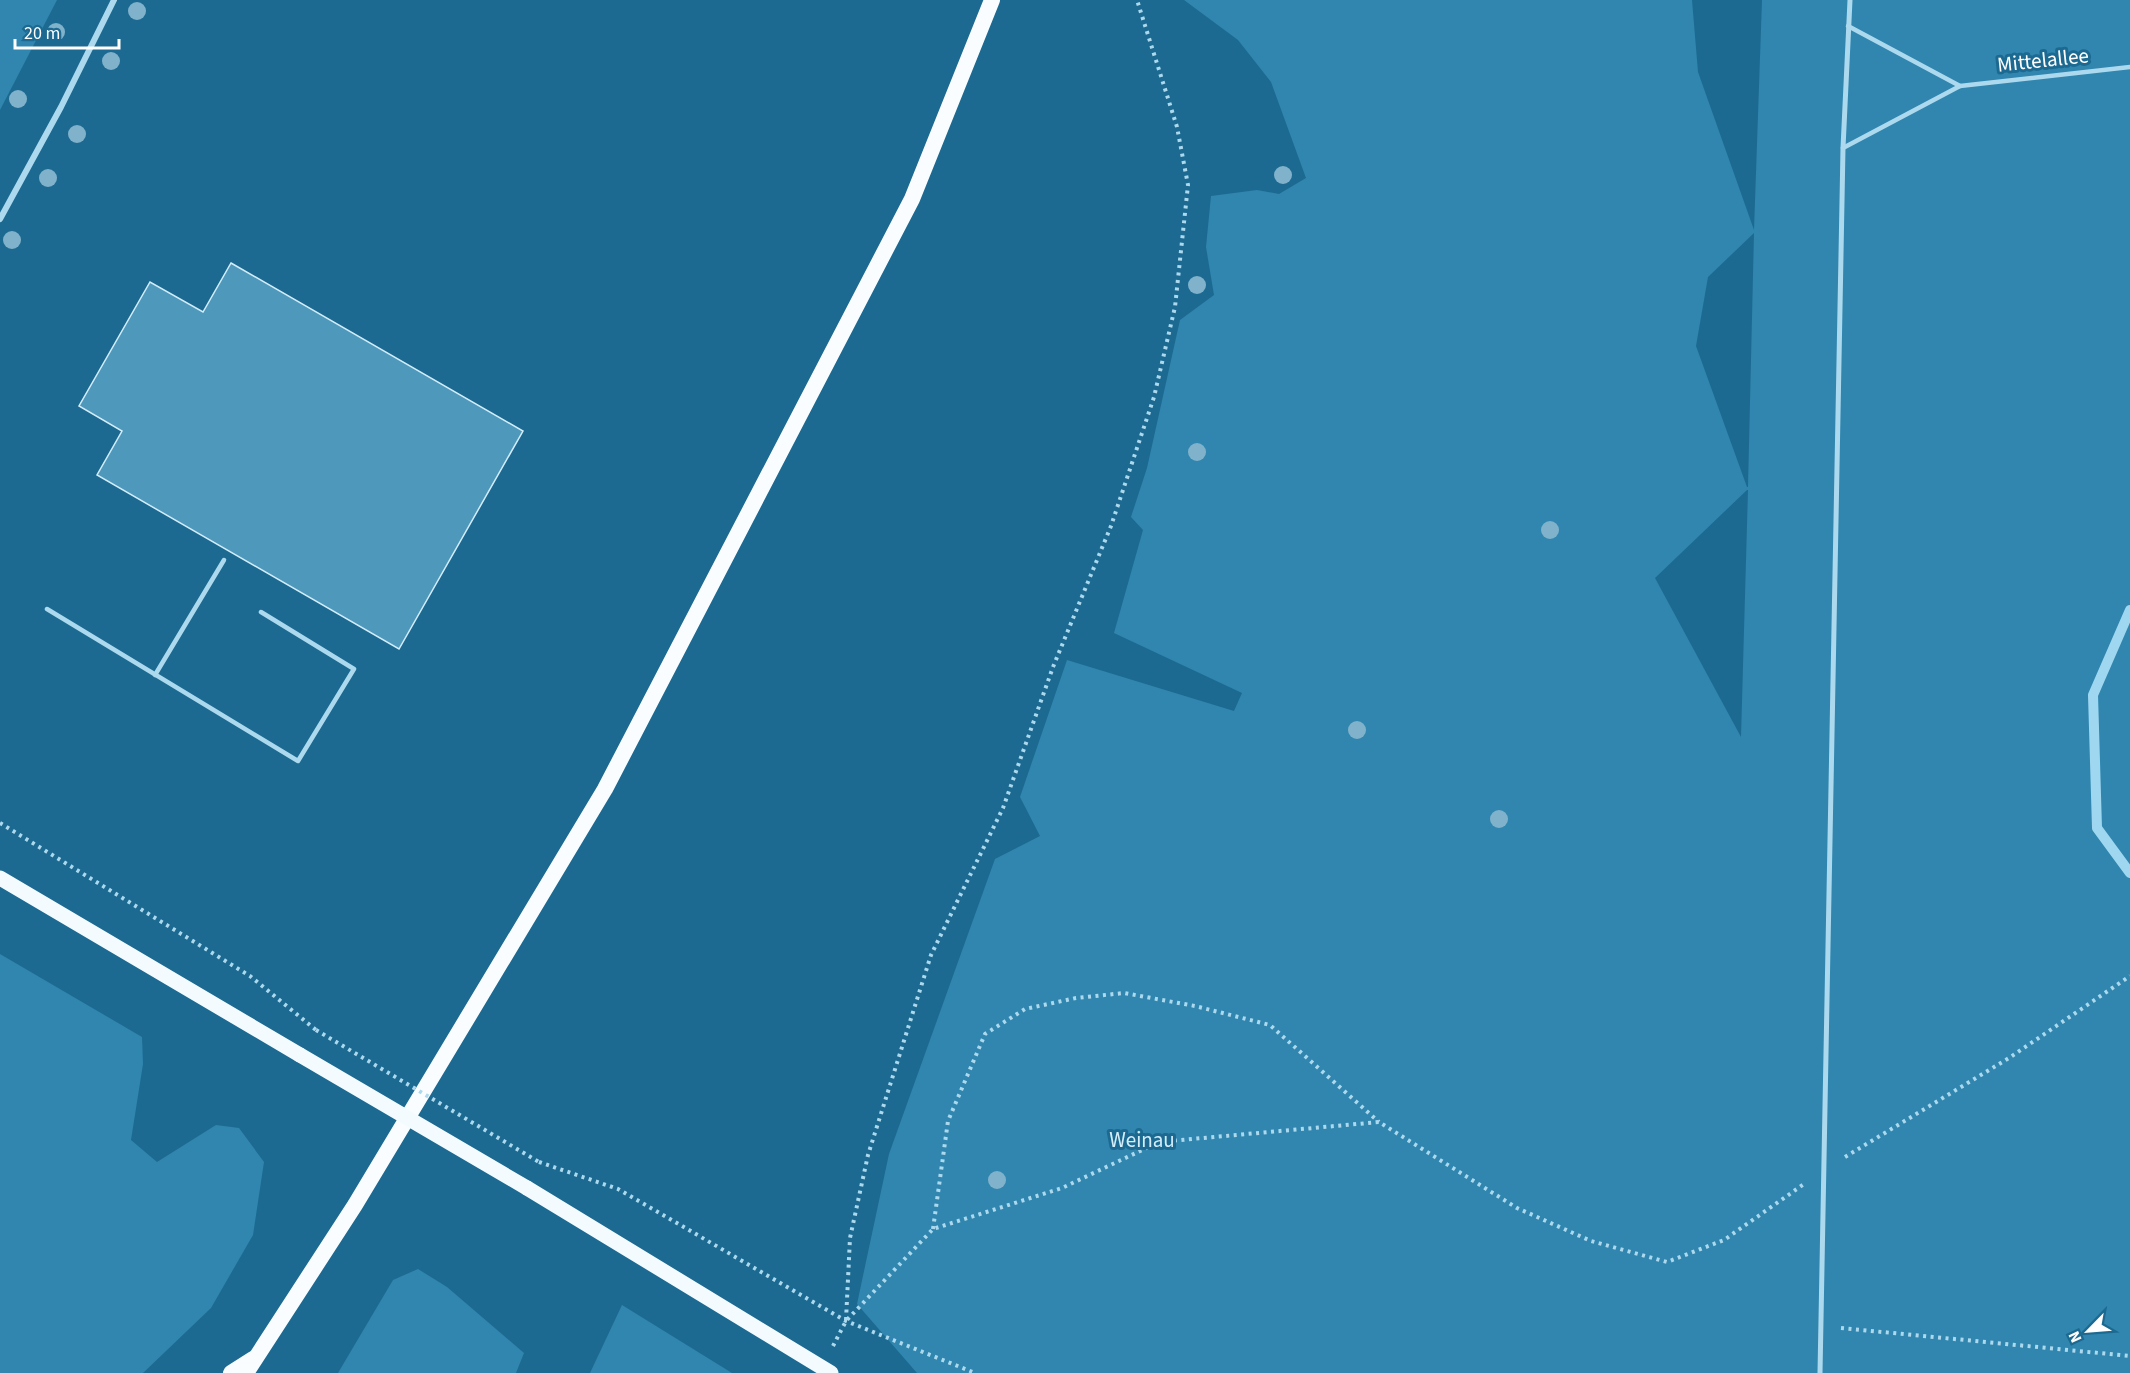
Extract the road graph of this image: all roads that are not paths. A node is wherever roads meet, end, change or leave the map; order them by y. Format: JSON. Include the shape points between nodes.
{"nodes":[{"id":1,"x":114,"y":0,"type":"edge"},
{"id":2,"x":992,"y":0,"type":"edge"},
{"id":3,"x":1850,"y":0,"type":"edge"},
{"id":4,"x":1848,"y":26,"type":"junction"},
{"id":5,"x":2130,"y":67,"type":"edge"},
{"id":6,"x":1960,"y":86,"type":"junction"},
{"id":7,"x":1843,"y":148,"type":"junction"},
{"id":8,"x":0,"y":219,"type":"edge"},
{"id":9,"x":224,"y":560,"type":"dead end"},
{"id":10,"x":46,"y":609,"type":"dead end"},
{"id":11,"x":261,"y":612,"type":"dead end"},
{"id":12,"x":155,"y":675,"type":"junction"},
{"id":13,"x":0,"y":878,"type":"edge"},
{"id":14,"x":255,"y":1365,"type":"edge"},
{"id":15,"x":231,"y":1373,"type":"edge"},
{"id":16,"x":246,"y":1373,"type":"edge"},
{"id":17,"x":831,"y":1373,"type":"edge"},
{"id":18,"x":1820,"y":1373,"type":"edge"}],
"edges":[{"from":1,"to":8,"type":"street"},
{"from":2,"to":14,"type":"highway","via":[[912,199],[605,789],[356,1205]]},
{"from":3,"to":4,"type":"street"},
{"from":4,"to":6,"type":"lane"},
{"from":4,"to":7,"type":"street"},
{"from":5,"to":6,"type":"lane","name":"Mittelallee"},
{"from":6,"to":7,"type":"lane","name":"Mittelallee"},
{"from":7,"to":18,"type":"street"},
{"from":9,"to":12,"type":"lane"},
{"from":10,"to":12,"type":"lane"},
{"from":11,"to":12,"type":"lane","via":[[354,669],[298,761]]},
{"from":13,"to":17,"type":"main road","bridge":true,"via":[[527,1188]]},
{"from":14,"to":15,"type":"highway"},
{"from":14,"to":16,"type":"highway"}]}
